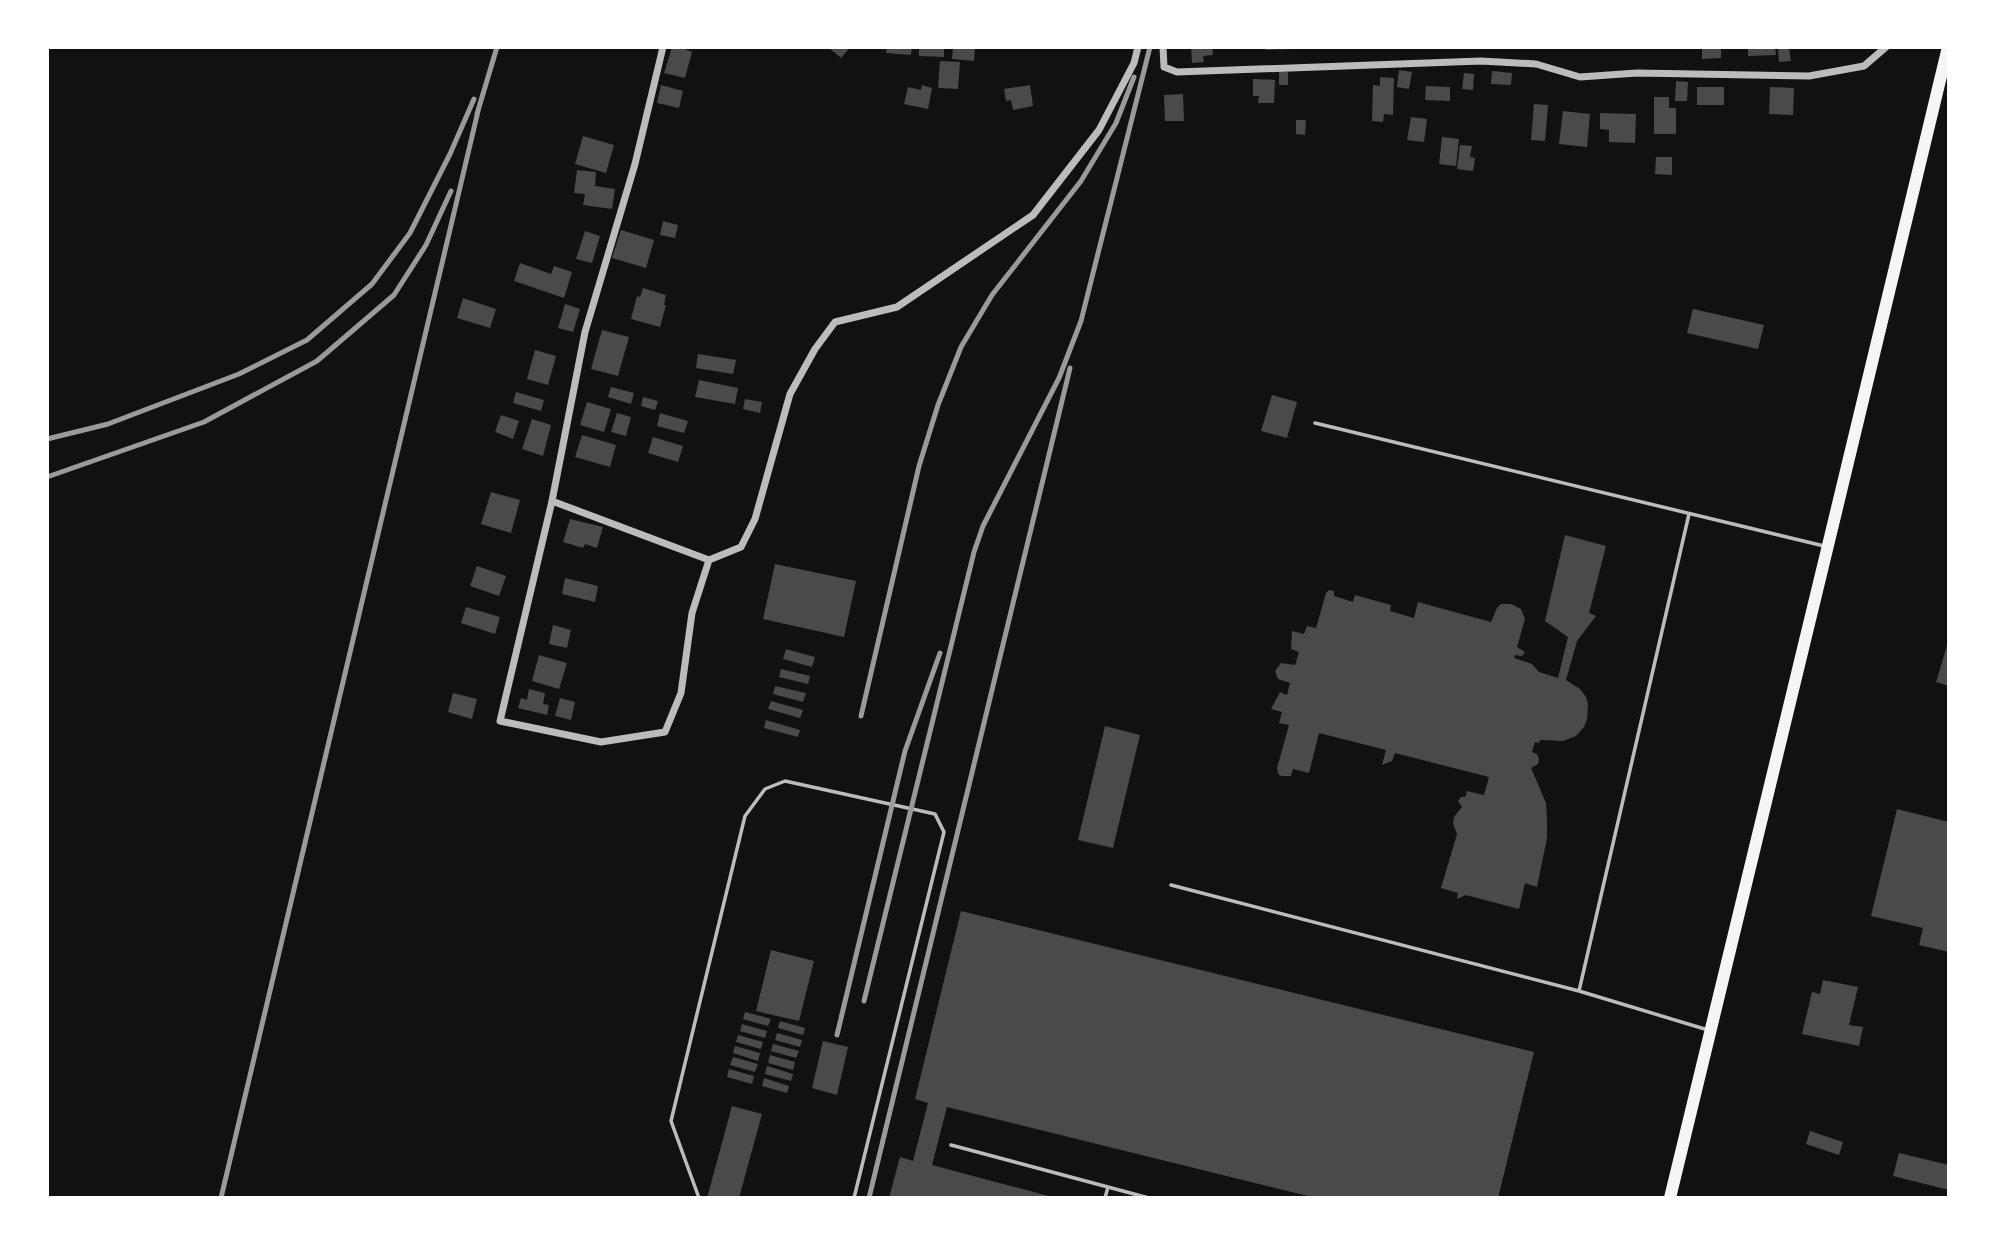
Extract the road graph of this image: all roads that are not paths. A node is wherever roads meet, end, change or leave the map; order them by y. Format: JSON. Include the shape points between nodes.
{"nodes":[{"id":1,"x":663,"y":47,"type":"edge"},
{"id":2,"x":1138,"y":47,"type":"edge"},
{"id":3,"x":1163,"y":47,"type":"edge"},
{"id":4,"x":1886,"y":47,"type":"edge"},
{"id":5,"x":1948,"y":47,"type":"edge"},
{"id":6,"x":1315,"y":423,"type":"dead end"},
{"id":7,"x":552,"y":501,"type":"junction"},
{"id":8,"x":1689,"y":514,"type":"junction"},
{"id":9,"x":1826,"y":547,"type":"junction"},
{"id":10,"x":709,"y":560,"type":"junction"},
{"id":11,"x":1171,"y":886,"type":"dead end"},
{"id":12,"x":1579,"y":991,"type":"junction"},
{"id":13,"x":1710,"y":1030,"type":"junction"},
{"id":14,"x":951,"y":1145,"type":"dead end"},
{"id":15,"x":1108,"y":1187,"type":"junction"},
{"id":16,"x":698,"y":1198,"type":"edge"},
{"id":17,"x":854,"y":1198,"type":"edge"},
{"id":18,"x":1105,"y":1198,"type":"edge"},
{"id":19,"x":1149,"y":1198,"type":"edge"},
{"id":20,"x":1670,"y":1198,"type":"edge"}],
"edges":[{"from":1,"to":7,"type":"street","via":[[635,164],[585,332]]},
{"from":2,"to":10,"type":"street","via":[[1099,131],[1033,215],[897,307],[835,322],[790,394],[755,519],[741,547]]},
{"from":3,"to":4,"type":"street","via":[[1164,67],[1177,72],[1480,61],[1536,64],[1580,76],[1809,76],[1864,66]]},
{"from":5,"to":9,"type":"main road"},
{"from":6,"to":8,"type":"lane"},
{"from":7,"to":10,"type":"street"},
{"from":7,"to":10,"type":"street","via":[[500,720],[601,742],[665,732],[681,693],[692,613]]},
{"from":8,"to":9,"type":"lane"},
{"from":8,"to":12,"type":"lane"},
{"from":9,"to":13,"type":"main road"},
{"from":11,"to":12,"type":"lane"},
{"from":12,"to":13,"type":"lane"},
{"from":13,"to":20,"type":"main road"},
{"from":14,"to":15,"type":"lane"},
{"from":15,"to":18,"type":"lane"},
{"from":15,"to":19,"type":"lane"},
{"from":16,"to":17,"type":"lane","via":[[671,1121],[745,816],[765,789],[785,781],[935,814],[944,832]]}]}
